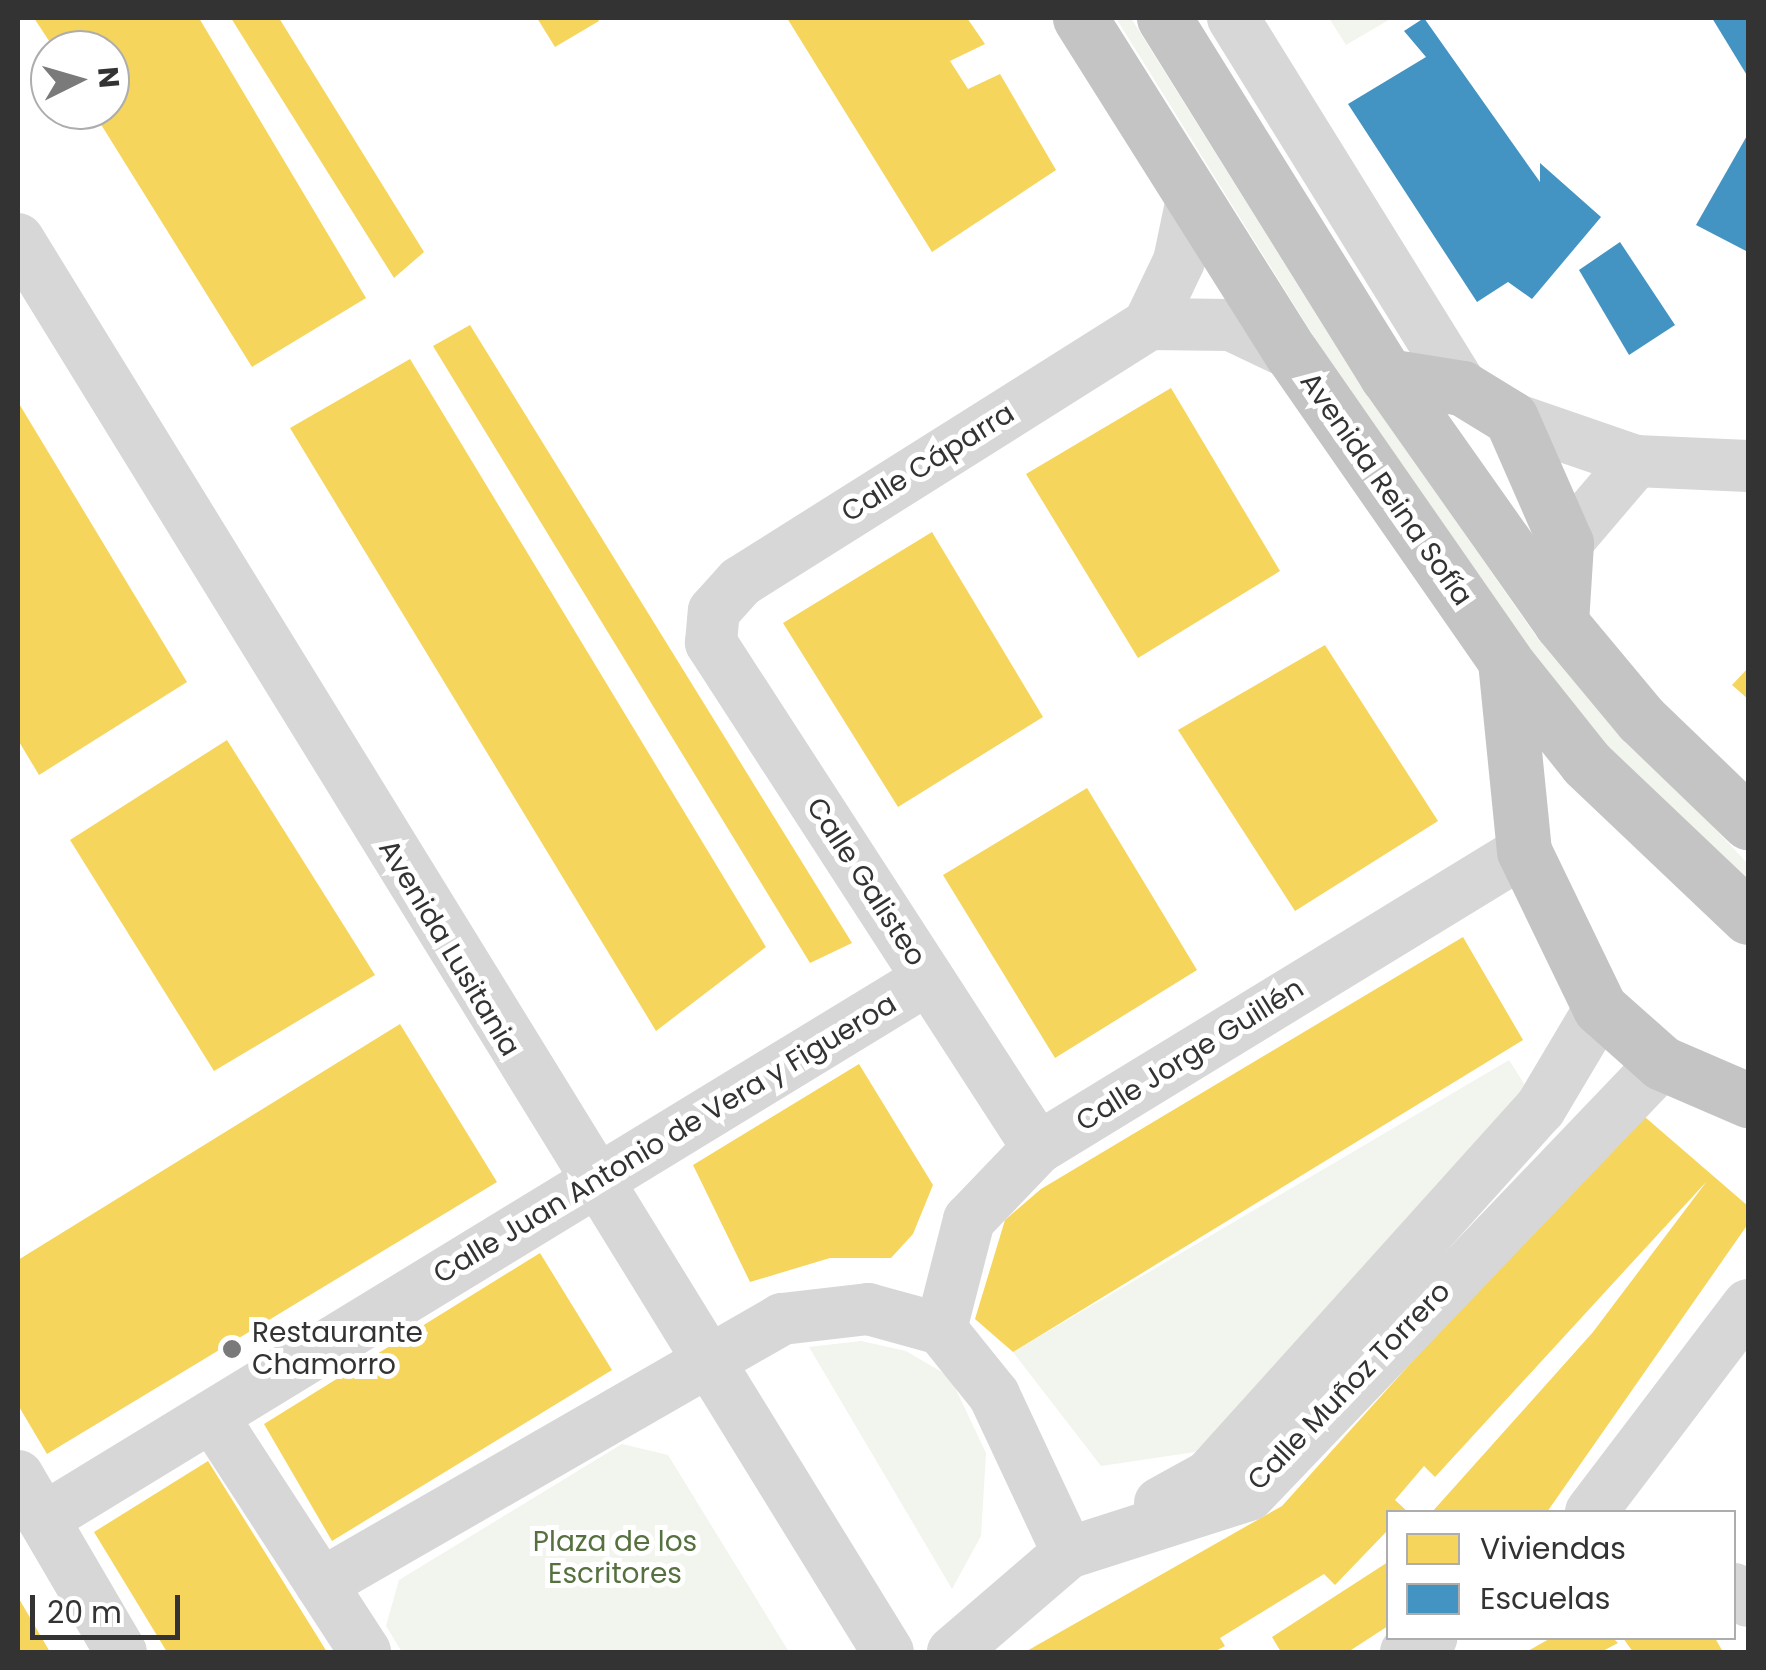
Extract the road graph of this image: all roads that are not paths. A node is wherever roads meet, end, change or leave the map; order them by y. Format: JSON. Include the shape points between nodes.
{"nodes":[{"id":1,"x":1080,"y":18,"type":"edge"},
{"id":2,"x":1164,"y":18,"type":"edge"},
{"id":3,"x":1233,"y":18,"type":"edge"},
{"id":4,"x":1192,"y":199,"type":"junction"},
{"id":5,"x":18,"y":239,"type":"edge"},
{"id":6,"x":1149,"y":324,"type":"junction"},
{"id":7,"x":1292,"y":354,"type":"junction"},
{"id":8,"x":1387,"y":376,"type":"junction"},
{"id":9,"x":1462,"y":388,"type":"junction"},
{"id":10,"x":1511,"y":418,"type":"junction"},
{"id":11,"x":1636,"y":462,"type":"junction"},
{"id":12,"x":1748,"y":466,"type":"edge"},
{"id":13,"x":1566,"y":544,"type":"junction"},
{"id":14,"x":714,"y":611,"type":"joint"},
{"id":15,"x":1561,"y":623,"type":"junction"},
{"id":16,"x":1505,"y":661,"type":"junction"},
{"id":17,"x":1748,"y":822,"type":"edge"},
{"id":18,"x":1524,"y":850,"type":"junction"},
{"id":19,"x":1748,"y":916,"type":"edge"},
{"id":20,"x":928,"y":979,"type":"junction"},
{"id":21,"x":1600,"y":1008,"type":"junction"},
{"id":22,"x":1662,"y":1063,"type":"junction"},
{"id":23,"x":1748,"y":1100,"type":"edge"},
{"id":24,"x":1038,"y":1148,"type":"junction"},
{"id":25,"x":591,"y":1182,"type":"junction"},
{"id":26,"x":1748,"y":1305,"type":"edge"},
{"id":27,"x":941,"y":1329,"type":"junction"},
{"id":28,"x":709,"y":1357,"type":"junction"},
{"id":29,"x":212,"y":1416,"type":"junction"},
{"id":30,"x":30,"y":1498,"type":"edge"},
{"id":31,"x":1610,"y":1506,"type":"edge"},
{"id":32,"x":1068,"y":1553,"type":"junction"},
{"id":33,"x":321,"y":1584,"type":"junction"},
{"id":34,"x":121,"y":1652,"type":"edge"},
{"id":35,"x":365,"y":1652,"type":"edge"},
{"id":36,"x":888,"y":1652,"type":"edge"},
{"id":37,"x":953,"y":1652,"type":"edge"}],
"edges":[{"from":1,"to":4,"type":"highway","name":"Avenida Reina Sofía"},
{"from":2,"to":8,"type":"highway"},
{"from":3,"to":9,"type":"street"},
{"from":4,"to":6,"type":"street","via":[[1179,261]]},
{"from":4,"to":7,"type":"highway","name":"Avenida Reina Sofía"},
{"from":5,"to":25,"type":"street","name":"Avenida Lusitania"},
{"from":6,"to":7,"type":"street","via":[[1231,325]]},
{"from":6,"to":14,"type":"street","name":"Calle Cáparra","via":[[740,582]]},
{"from":7,"to":16,"type":"highway","name":"Avenida Reina Sofía"},
{"from":8,"to":9,"type":"highway"},
{"from":8,"to":15,"type":"highway"},
{"from":9,"to":10,"type":"highway"},
{"from":10,"to":11,"type":"street"},
{"from":10,"to":13,"type":"highway"},
{"from":11,"to":12,"type":"street"},
{"from":11,"to":13,"type":"street"},
{"from":13,"to":15,"type":"highway"},
{"from":14,"to":20,"type":"street","name":"Calle Galisteo","via":[[711,643]]},
{"from":15,"to":17,"type":"highway","via":[[1641,719]]},
{"from":16,"to":18,"type":"highway"},
{"from":16,"to":19,"type":"highway","name":"Avenida Reina Sofía","via":[[1586,763]]},
{"from":18,"to":21,"type":"highway"},
{"from":18,"to":24,"type":"street","name":"Calle Jorge Guillén"},
{"from":20,"to":24,"type":"street","name":"Calle Galisteo"},
{"from":20,"to":25,"type":"street","name":"Calle Juan Antonio de Vera y Figueroa"},
{"from":21,"to":22,"type":"highway"},
{"from":21,"to":32,"type":"street","name":"Calle Muñoz Torrero","via":[[1557,1090],[1210,1476]]},
{"from":22,"to":23,"type":"highway"},
{"from":22,"to":32,"type":"street","name":"Calle Muñoz Torrero","via":[[1249,1495]]},
{"from":24,"to":27,"type":"street","name":"Calle Jorge Guillén","via":[[969,1220]]},
{"from":25,"to":28,"type":"street","name":"Avenida Lusitania"},
{"from":25,"to":29,"type":"street","name":"Calle Juan Antonio de Vera y Figueroa"},
{"from":26,"to":31,"type":"street"},
{"from":27,"to":28,"type":"street","via":[[851,1311],[782,1319]]},
{"from":27,"to":32,"type":"street","via":[[994,1395]]},
{"from":28,"to":33,"type":"street"},
{"from":28,"to":36,"type":"street","name":"Avenida Lusitania"},
{"from":29,"to":30,"type":"street","name":"Calle Juan Antonio de Vera y Figueroa"},
{"from":29,"to":33,"type":"street"},
{"from":30,"to":34,"type":"street"},
{"from":32,"to":37,"type":"street"},
{"from":33,"to":35,"type":"street"}]}
